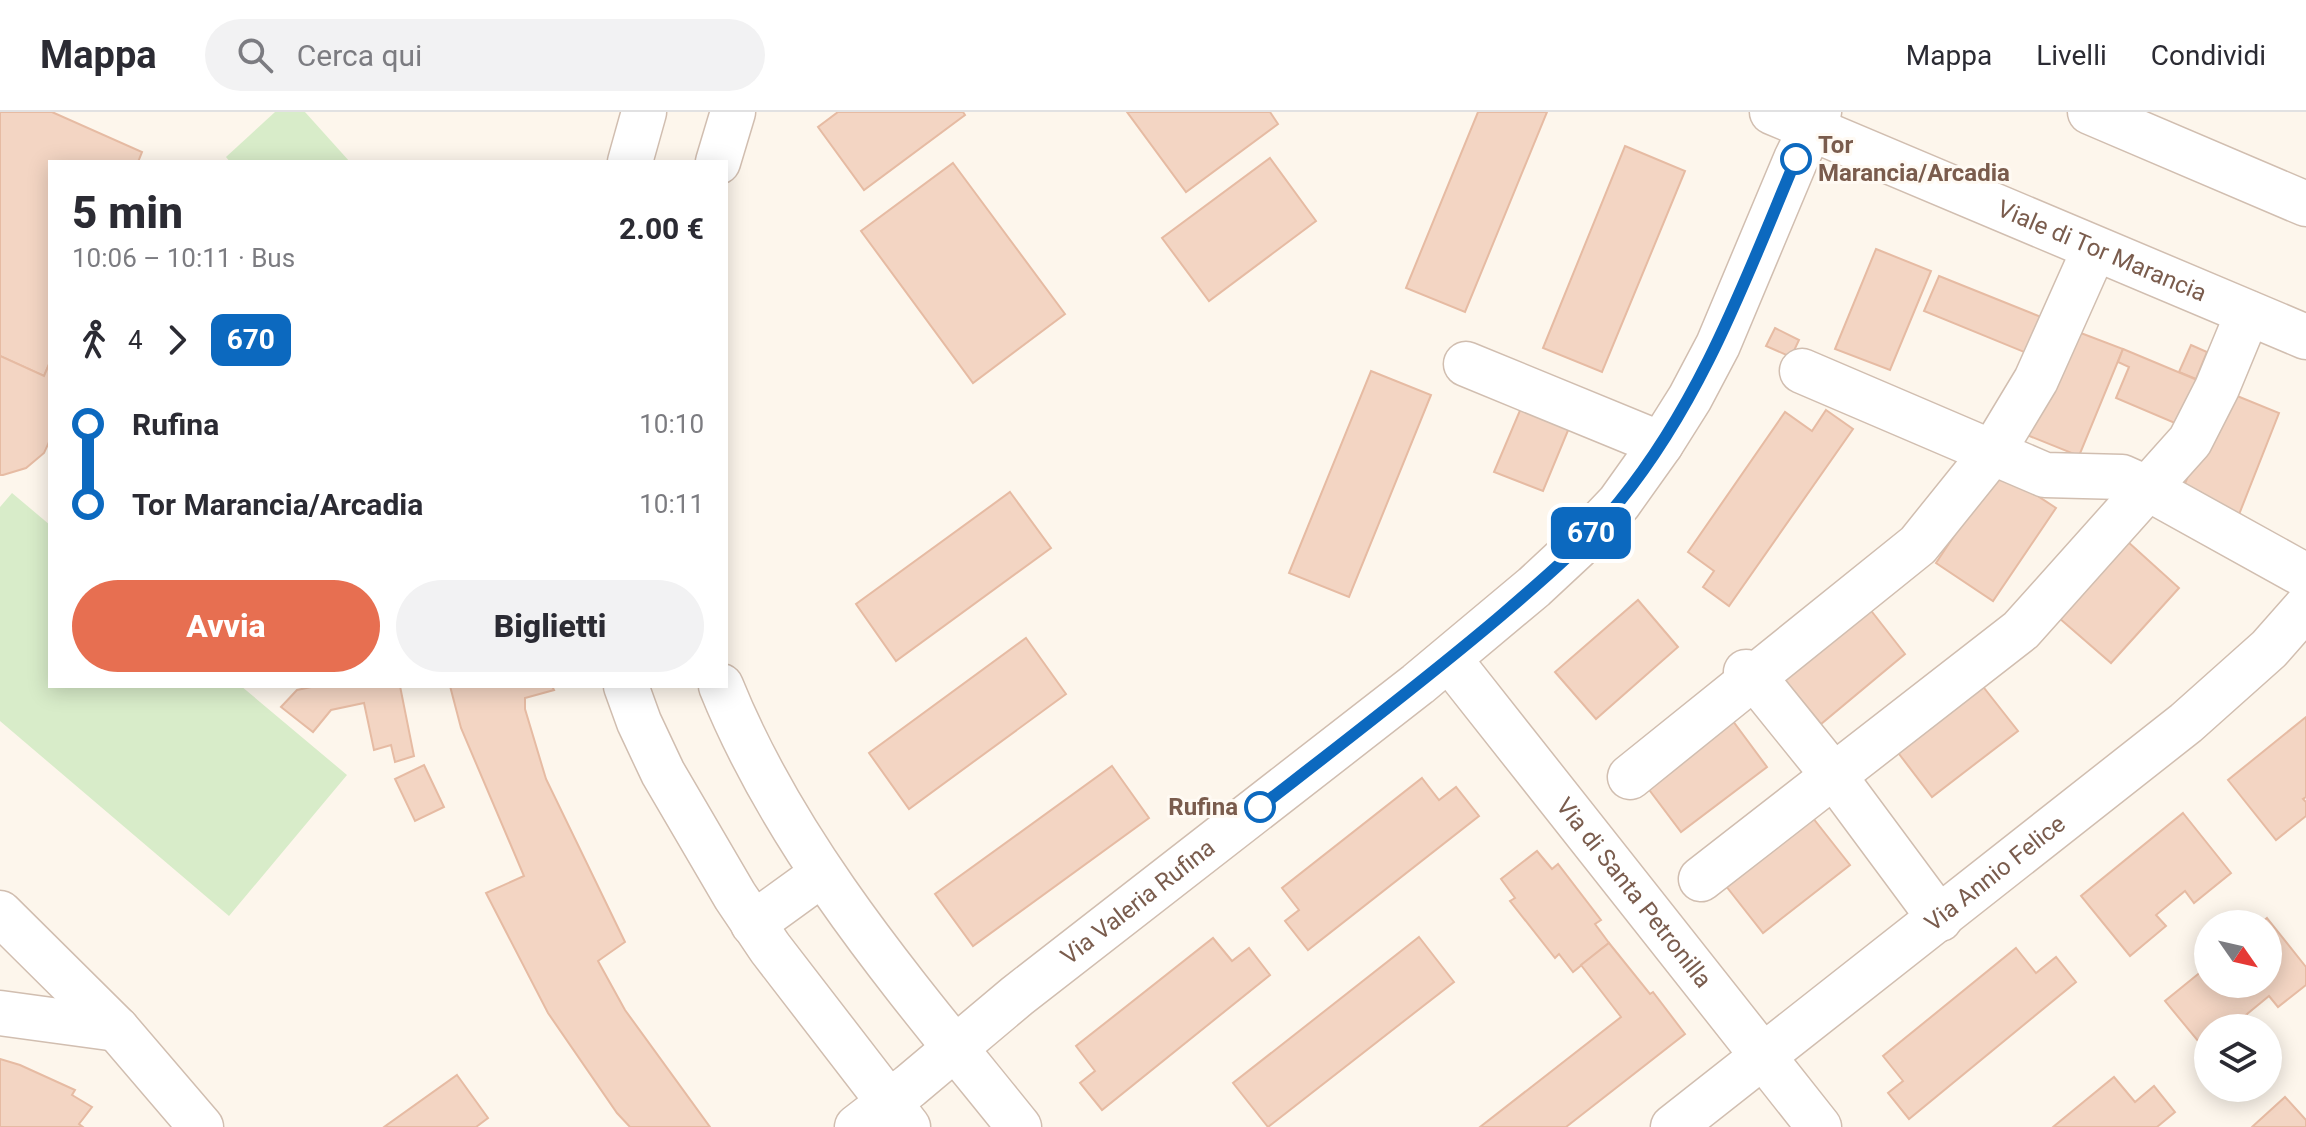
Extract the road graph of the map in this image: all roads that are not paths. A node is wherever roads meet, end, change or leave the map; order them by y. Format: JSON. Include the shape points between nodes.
{"nodes":[{"id":1,"x":644,"y":112,"type":"edge"},
{"id":2,"x":733,"y":112,"type":"edge"},
{"id":3,"x":2090,"y":112,"type":"edge"},
{"id":4,"x":1800,"y":117,"type":"edge"},
{"id":5,"x":631,"y":160,"type":"edge"},
{"id":6,"x":719,"y":160,"type":"edge"},
{"id":7,"x":2306,"y":204,"type":"edge"},
{"id":8,"x":2094,"y":250,"type":"junction"},
{"id":9,"x":2248,"y":313,"type":"junction"},
{"id":10,"x":2306,"y":337,"type":"edge"},
{"id":11,"x":1466,"y":364,"type":"dead end"},
{"id":12,"x":1802,"y":371,"type":"dead end"},
{"id":13,"x":1661,"y":444,"type":"junction"},
{"id":14,"x":1992,"y":453,"type":"junction"},
{"id":15,"x":2149,"y":489,"type":"junction"},
{"id":16,"x":2306,"y":576,"type":"edge"},
{"id":17,"x":2306,"y":607,"type":"edge"},
{"id":18,"x":1449,"y":659,"type":"junction"},
{"id":19,"x":1750,"y":674,"type":"junction"},
{"id":20,"x":627,"y":688,"type":"edge"},
{"id":21,"x":722,"y":688,"type":"edge"},
{"id":22,"x":1834,"y":776,"type":"junction"},
{"id":23,"x":1630,"y":777,"type":"dead end"},
{"id":24,"x":822,"y":874,"type":"junction"},
{"id":25,"x":1701,"y":879,"type":"dead end"},
{"id":26,"x":0,"y":913,"type":"edge"},
{"id":27,"x":1940,"y":919,"type":"junction"},
{"id":28,"x":753,"y":924,"type":"junction"},
{"id":29,"x":0,"y":1013,"type":"edge"},
{"id":30,"x":117,"y":1029,"type":"junction"},
{"id":31,"x":956,"y":1048,"type":"junction"},
{"id":32,"x":1761,"y":1056,"type":"junction"},
{"id":33,"x":885,"y":1119,"type":"edge"},
{"id":34,"x":201,"y":1127,"type":"edge"},
{"id":35,"x":1019,"y":1127,"type":"edge"},
{"id":36,"x":1673,"y":1127,"type":"edge"},
{"id":37,"x":1819,"y":1127,"type":"edge"}],
"edges":[{"from":1,"to":5,"type":"street"},
{"from":2,"to":6,"type":"street"},
{"from":3,"to":7,"type":"street"},
{"from":4,"to":8,"type":"street","name":"Viale di Tor Marancia"},
{"from":4,"to":13,"type":"street","name":"Via Valeria Rufina","via":[[1718,345]]},
{"from":8,"to":9,"type":"street","name":"Viale di Tor Marancia"},
{"from":8,"to":14,"type":"street","via":[[2036,380]]},
{"from":9,"to":10,"type":"street","name":"Viale di Tor Marancia"},
{"from":9,"to":15,"type":"street","via":[[2190,441]]},
{"from":11,"to":13,"type":"street"},
{"from":12,"to":14,"type":"street"},
{"from":13,"to":18,"type":"street","name":"Via Valeria Rufina","via":[[1619,503],[1577,547]]},
{"from":14,"to":15,"type":"street","via":[[2045,475],[2122,477]]},
{"from":14,"to":19,"type":"street","via":[[1918,545]]},
{"from":15,"to":16,"type":"street"},
{"from":15,"to":22,"type":"street","via":[[2021,630]]},
{"from":17,"to":27,"type":"street","name":"Via Annio Felice","via":[[2231,685]]},
{"from":18,"to":31,"type":"street","name":"Via Valeria Rufina"},
{"from":18,"to":32,"type":"street","name":"Via di Santa Petronilla"},
{"from":19,"to":22,"type":"street"},
{"from":19,"to":23,"type":"street"},
{"from":20,"to":28,"type":"street","via":[[663,773]]},
{"from":21,"to":24,"type":"street","via":[[776,800]]},
{"from":22,"to":25,"type":"street"},
{"from":22,"to":27,"type":"street"},
{"from":24,"to":28,"type":"street"},
{"from":24,"to":31,"type":"street"},
{"from":26,"to":30,"type":"street"},
{"from":27,"to":32,"type":"street","name":"Via Annio Felice"},
{"from":28,"to":33,"type":"street"},
{"from":29,"to":30,"type":"street"},
{"from":30,"to":34,"type":"street"},
{"from":31,"to":33,"type":"street","name":"Via Valeria Rufina"},
{"from":31,"to":35,"type":"street"},
{"from":32,"to":36,"type":"street","name":"Via Annio Felice"},
{"from":32,"to":37,"type":"street","name":"Via di Santa Petronilla"}]}
